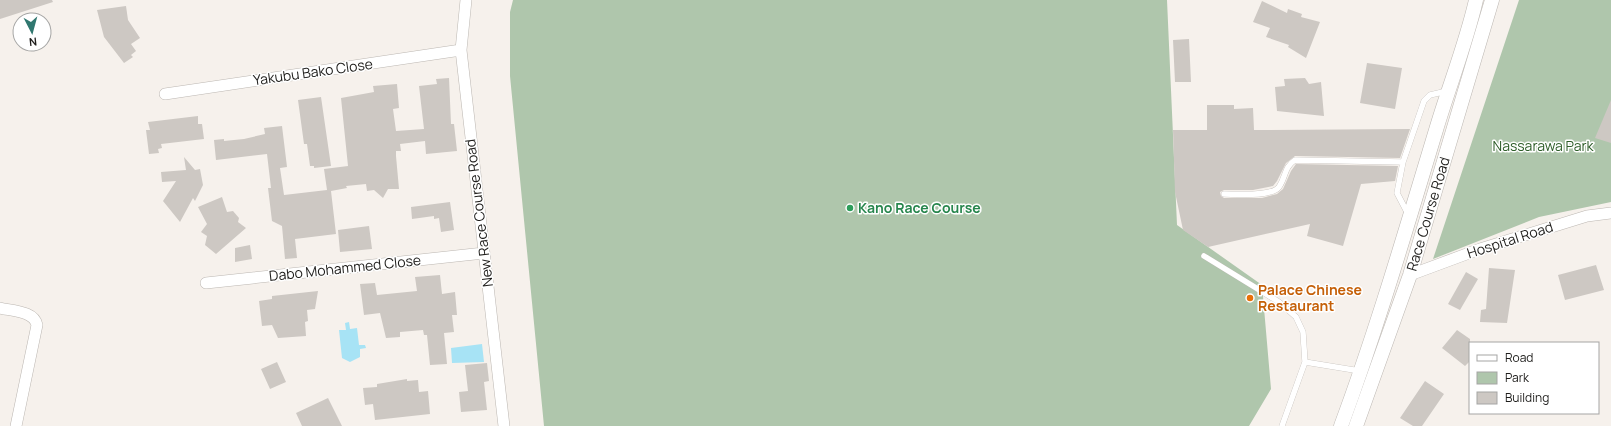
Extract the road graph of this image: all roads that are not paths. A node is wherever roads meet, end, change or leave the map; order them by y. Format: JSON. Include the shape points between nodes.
{"nodes":[{"id":1,"x":466,"y":0,"type":"edge"},
{"id":2,"x":1476,"y":0,"type":"edge"},
{"id":3,"x":1492,"y":0,"type":"edge"},
{"id":4,"x":460,"y":50,"type":"junction"},
{"id":5,"x":1447,"y":91,"type":"junction"},
{"id":6,"x":165,"y":94,"type":"dead end"},
{"id":7,"x":1403,"y":162,"type":"junction"},
{"id":8,"x":1224,"y":194,"type":"dead end"},
{"id":9,"x":1611,"y":213,"type":"edge"},
{"id":10,"x":1410,"y":217,"type":"junction"},
{"id":11,"x":484,"y":253,"type":"junction"},
{"id":12,"x":1204,"y":256,"type":"dead end"},
{"id":13,"x":1410,"y":274,"type":"junction"},
{"id":14,"x":206,"y":283,"type":"dead end"},
{"id":15,"x":0,"y":308,"type":"edge"},
{"id":16,"x":1305,"y":362,"type":"junction"},
{"id":17,"x":1360,"y":371,"type":"junction"},
{"id":18,"x":16,"y":426,"type":"edge"},
{"id":19,"x":504,"y":426,"type":"edge"},
{"id":20,"x":1282,"y":426,"type":"edge"},
{"id":21,"x":1341,"y":426,"type":"edge"},
{"id":22,"x":1356,"y":426,"type":"edge"}],
"edges":[{"from":1,"to":4,"type":"street","name":"New Race Course Road"},
{"from":2,"to":5,"type":"street","name":"Race Course Road","via":[[1470,28]]},
{"from":3,"to":13,"type":"street","name":"Race Course Road"},
{"from":4,"to":6,"type":"street","name":"Yakubu Bako Close"},
{"from":4,"to":11,"type":"street","name":"New Race Course Road"},
{"from":5,"to":7,"type":"lane","via":[[1430,95],[1424,101]]},
{"from":5,"to":10,"type":"street","name":"Race Course Road"},
{"from":7,"to":8,"type":"lane","via":[[1295,160],[1285,171],[1279,187],[1270,193]]},
{"from":7,"to":10,"type":"lane","via":[[1397,193]]},
{"from":9,"to":13,"type":"street","name":"Hospital Road","via":[[1586,216]]},
{"from":10,"to":17,"type":"street","name":"Race Course Road"},
{"from":11,"to":14,"type":"street","name":"Dabo Mohammed Close"},
{"from":11,"to":19,"type":"street","name":"New Race Course Road"},
{"from":12,"to":16,"type":"lane","via":[[1279,302],[1296,317],[1303,332]]},
{"from":13,"to":22,"type":"street","name":"Race Course Road"},
{"from":15,"to":18,"type":"street","via":[[31,315],[36,319],[37,325]]},
{"from":16,"to":17,"type":"lane"},
{"from":16,"to":20,"type":"lane"},
{"from":17,"to":21,"type":"street","name":"Race Course Road"}]}
